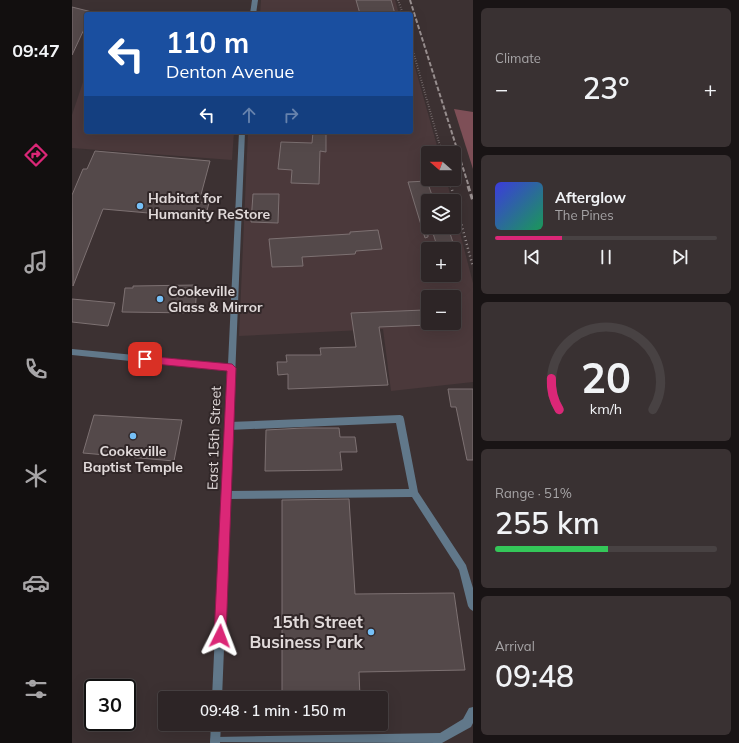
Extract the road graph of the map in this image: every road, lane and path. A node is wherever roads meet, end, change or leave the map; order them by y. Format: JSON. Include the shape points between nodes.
{"nodes":[{"id":1,"x":255,"y":0,"type":"edge"},
{"id":2,"x":398,"y":0,"type":"edge"},
{"id":3,"x":253,"y":12,"type":"edge"},
{"id":4,"x":402,"y":12,"type":"edge"},
{"id":5,"x":413,"y":51,"type":"edge"},
{"id":6,"x":242,"y":134,"type":"edge"},
{"id":7,"x":440,"y":146,"type":"edge"},
{"id":8,"x":451,"y":186,"type":"edge"},
{"id":9,"x":473,"y":266,"type":"edge"},
{"id":10,"x":72,"y":352,"type":"edge"},
{"id":11,"x":232,"y":368,"type":"junction"},
{"id":12,"x":229,"y":426,"type":"junction"},
{"id":13,"x":414,"y":493,"type":"junction"},
{"id":14,"x":226,"y":495,"type":"junction"},
{"id":15,"x":473,"y":606,"type":"edge"},
{"id":16,"x":217,"y":691,"type":"edge"},
{"id":17,"x":473,"y":712,"type":"edge"},
{"id":18,"x":216,"y":731,"type":"edge"},
{"id":19,"x":215,"y":743,"type":"edge"}],
"edges":[{"from":1,"to":3,"type":"street"},
{"from":2,"to":4,"type":"path"},
{"from":5,"to":7,"type":"path"},
{"from":6,"to":11,"type":"street","name":"East 15th Street"},
{"from":8,"to":9,"type":"path"},
{"from":10,"to":11,"type":"street"},
{"from":11,"to":12,"type":"street","name":"East 15th Street"},
{"from":12,"to":13,"type":"street","via":[[400,419]]},
{"from":12,"to":14,"type":"street","name":"East 15th Street"},
{"from":13,"to":14,"type":"street"},
{"from":13,"to":15,"type":"street","via":[[463,568]]},
{"from":14,"to":16,"type":"street","name":"East 15th Street"},
{"from":17,"to":19,"type":"street","via":[[467,723],[441,738]]},
{"from":18,"to":19,"type":"street"}]}
